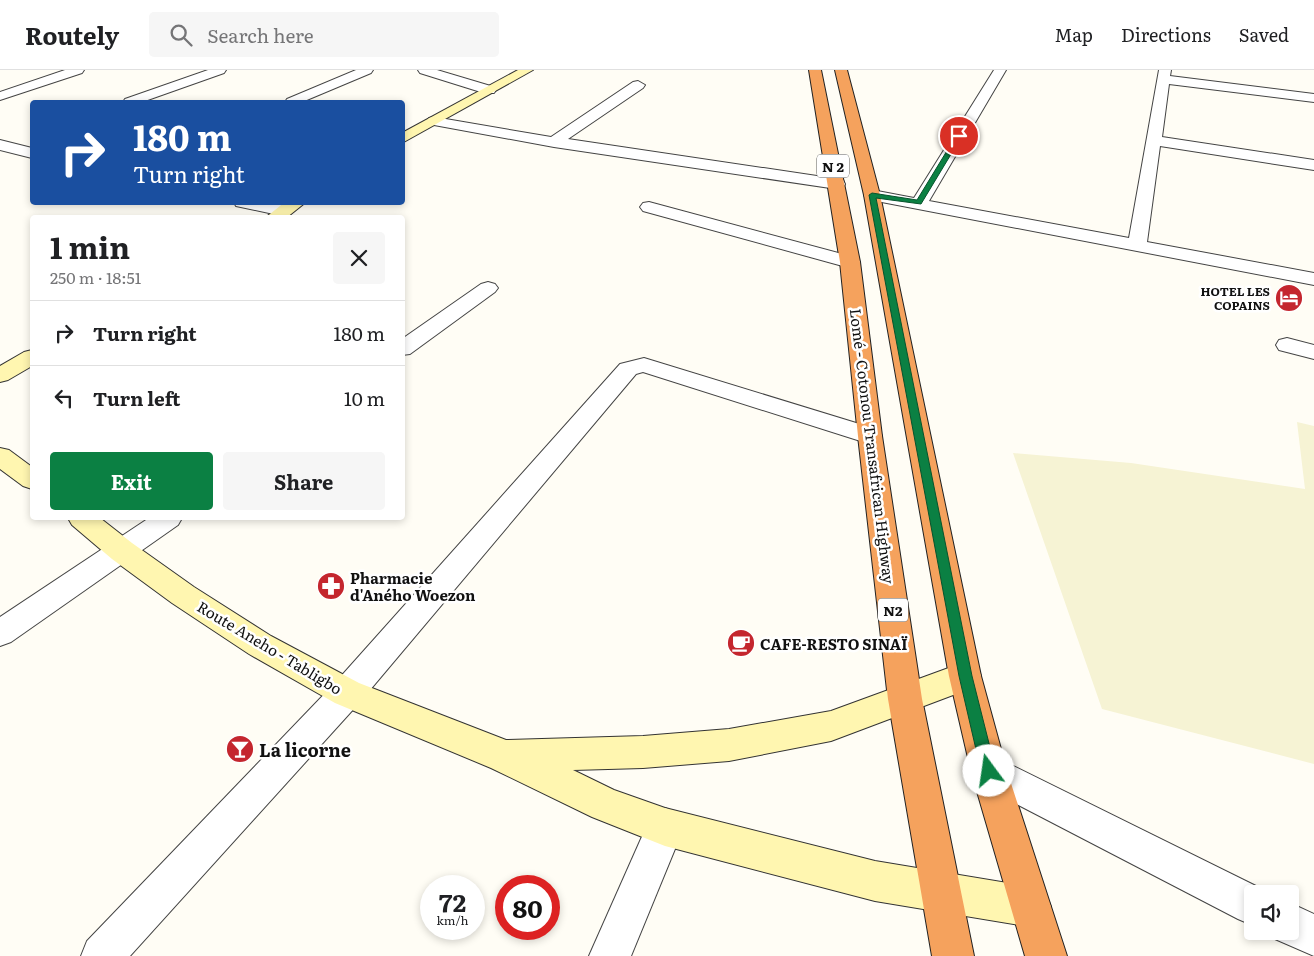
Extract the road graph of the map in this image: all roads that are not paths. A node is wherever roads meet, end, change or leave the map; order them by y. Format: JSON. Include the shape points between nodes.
{"nodes":[{"id":1,"x":78,"y":70,"type":"edge"},
{"id":2,"x":220,"y":70,"type":"edge"},
{"id":3,"x":367,"y":70,"type":"edge"},
{"id":4,"x":424,"y":70,"type":"edge"},
{"id":5,"x":527,"y":70,"type":"edge"},
{"id":6,"x":815,"y":70,"type":"edge"},
{"id":7,"x":841,"y":70,"type":"edge"},
{"id":8,"x":1000,"y":70,"type":"edge"},
{"id":9,"x":1164,"y":74,"type":"edge"},
{"id":10,"x":638,"y":85,"type":"dead end"},
{"id":11,"x":489,"y":90,"type":"junction"},
{"id":12,"x":0,"y":96,"type":"edge"},
{"id":13,"x":1314,"y":98,"type":"edge"},
{"id":14,"x":136,"y":100,"type":"edge"},
{"id":15,"x":297,"y":100,"type":"edge"},
{"id":16,"x":434,"y":121,"type":"junction"},
{"id":17,"x":405,"y":137,"type":"edge"},
{"id":18,"x":30,"y":138,"type":"edge"},
{"id":19,"x":1153,"y":140,"type":"junction"},
{"id":20,"x":554,"y":142,"type":"junction"},
{"id":21,"x":3,"y":146,"type":"edge"},
{"id":22,"x":30,"y":153,"type":"edge"},
{"id":23,"x":1314,"y":165,"type":"edge"},
{"id":24,"x":837,"y":184,"type":"junction"},
{"id":25,"x":872,"y":195,"type":"junction"},
{"id":26,"x":919,"y":203,"type":"junction"},
{"id":27,"x":258,"y":205,"type":"edge"},
{"id":28,"x":649,"y":207,"type":"dead end"},
{"id":29,"x":284,"y":210,"type":"edge"},
{"id":30,"x":1137,"y":244,"type":"junction"},
{"id":31,"x":850,"y":262,"type":"junction"},
{"id":32,"x":1314,"y":279,"type":"edge"},
{"id":33,"x":488,"y":288,"type":"dead end"},
{"id":34,"x":1287,"y":345,"type":"dead end"},
{"id":35,"x":405,"y":347,"type":"edge"},
{"id":36,"x":1314,"y":352,"type":"edge"},
{"id":37,"x":30,"y":358,"type":"edge"},
{"id":38,"x":0,"y":376,"type":"edge"},
{"id":39,"x":870,"y":436,"type":"junction"},
{"id":40,"x":0,"y":456,"type":"edge"},
{"id":41,"x":30,"y":478,"type":"edge"},
{"id":42,"x":84,"y":520,"type":"edge"},
{"id":43,"x":165,"y":520,"type":"edge"},
{"id":44,"x":122,"y":551,"type":"junction"},
{"id":45,"x":0,"y":633,"type":"edge"},
{"id":46,"x":965,"y":676,"type":"junction"},
{"id":47,"x":347,"y":693,"type":"junction"},
{"id":48,"x":905,"y":699,"type":"junction"},
{"id":49,"x":504,"y":756,"type":"junction"},
{"id":50,"x":989,"y":771,"type":"junction"},
{"id":51,"x":665,"y":827,"type":"junction"},
{"id":52,"x":941,"y":892,"type":"junction"},
{"id":53,"x":1244,"y":901,"type":"edge"},
{"id":54,"x":1032,"y":907,"type":"junction"},
{"id":55,"x":1299,"y":928,"type":"edge"},
{"id":56,"x":1314,"y":936,"type":"edge"},
{"id":57,"x":102,"y":956,"type":"edge"},
{"id":58,"x":610,"y":956,"type":"edge"},
{"id":59,"x":952,"y":956,"type":"edge"},
{"id":60,"x":1046,"y":956,"type":"edge"}],
"edges":[{"from":1,"to":12,"type":"street"},
{"from":2,"to":14,"type":"street"},
{"from":3,"to":15,"type":"street"},
{"from":4,"to":11,"type":"street"},
{"from":5,"to":11,"type":"main road"},
{"from":6,"to":24,"type":"highway","number":"N 2"},
{"from":7,"to":25,"type":"highway","number":"N 2"},
{"from":8,"to":26,"type":"street"},
{"from":9,"to":13,"type":"street"},
{"from":9,"to":19,"type":"street"},
{"from":10,"to":20,"type":"street"},
{"from":11,"to":16,"type":"main road"},
{"from":16,"to":17,"type":"main road"},
{"from":16,"to":20,"type":"street"},
{"from":18,"to":21,"type":"street"},
{"from":19,"to":23,"type":"street"},
{"from":19,"to":30,"type":"street"},
{"from":20,"to":24,"type":"street"},
{"from":21,"to":22,"type":"street"},
{"from":24,"to":31,"type":"highway","number":"N 2"},
{"from":25,"to":26,"type":"street"},
{"from":25,"to":46,"type":"highway"},
{"from":26,"to":30,"type":"street"},
{"from":27,"to":29,"type":"street"},
{"from":28,"to":31,"type":"street"},
{"from":30,"to":32,"type":"street"},
{"from":31,"to":39,"type":"highway","name":"Lomé - Cotonou Transafrican Highway","number":"N2"},
{"from":33,"to":35,"type":"street"},
{"from":34,"to":36,"type":"street"},
{"from":37,"to":38,"type":"main road"},
{"from":39,"to":47,"type":"street","via":[[644,365],[628,369]]},
{"from":39,"to":48,"type":"highway","name":"Lomé - Cotonou Transafrican Highway","number":"N2"},
{"from":40,"to":41,"type":"main road"},
{"from":42,"to":44,"type":"main road","name":"Route Aneho - Tabligbo"},
{"from":43,"to":44,"type":"street"},
{"from":44,"to":45,"type":"street"},
{"from":44,"to":47,"type":"main road","name":"Route Aneho - Tabligbo","via":[[260,645]]},
{"from":46,"to":48,"type":"main road"},
{"from":46,"to":50,"type":"highway"},
{"from":47,"to":49,"type":"main road","name":"Route Aneho - Tabligbo"},
{"from":47,"to":57,"type":"street"},
{"from":48,"to":49,"type":"main road","via":[[831,726],[729,745],[643,752]]},
{"from":48,"to":52,"type":"highway","name":"Lomé - Cotonou Transafrican Highway","number":"N2"},
{"from":49,"to":51,"type":"main road","name":"Route Aneho - Tabligbo","via":[[605,804]]},
{"from":50,"to":53,"type":"street"},
{"from":50,"to":54,"type":"highway"},
{"from":51,"to":52,"type":"main road","name":"Route Aneho - Tabligbo","via":[[875,881]]},
{"from":51,"to":58,"type":"street"},
{"from":52,"to":54,"type":"main road","name":"Route Aneho - Tabligbo"},
{"from":52,"to":59,"type":"highway","name":"Lomé - Cotonou Transafrican Highway","number":"N2"},
{"from":54,"to":60,"type":"highway"},
{"from":55,"to":56,"type":"street"}]}
